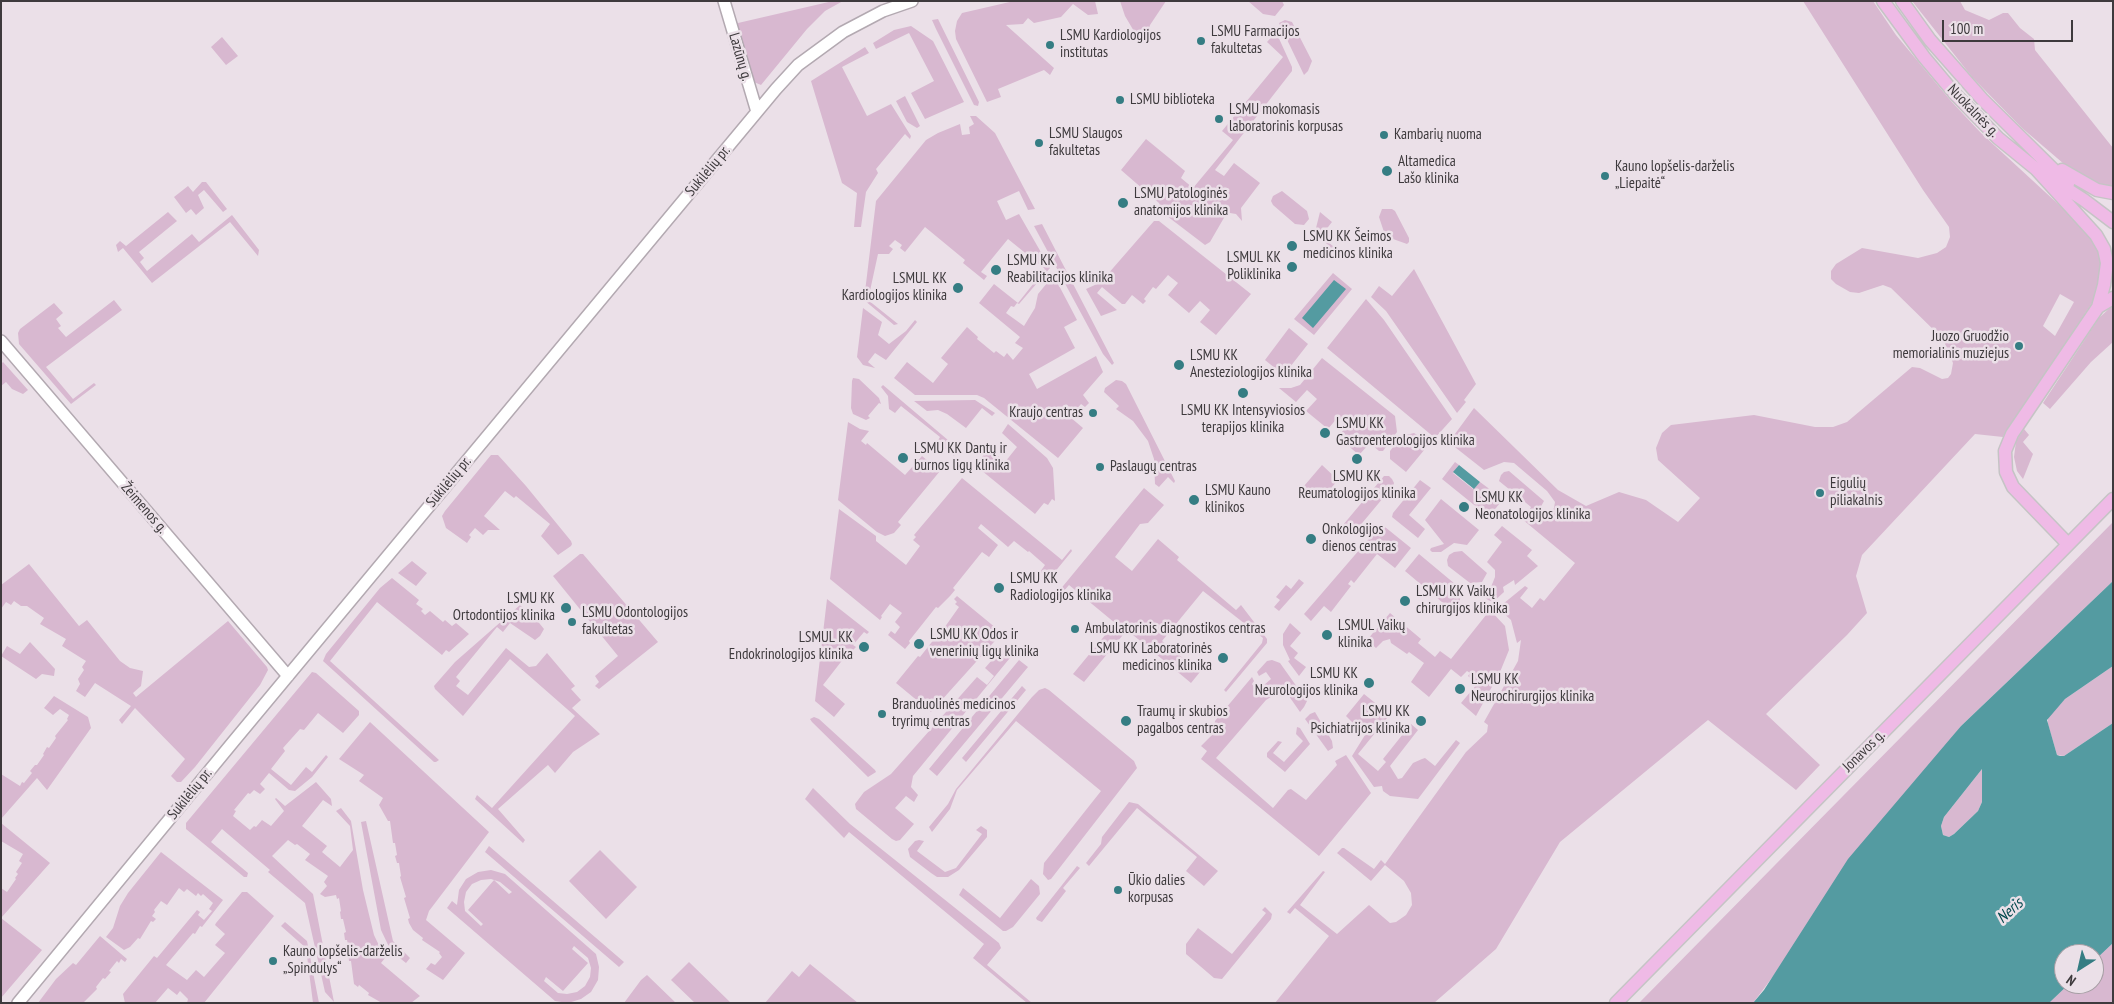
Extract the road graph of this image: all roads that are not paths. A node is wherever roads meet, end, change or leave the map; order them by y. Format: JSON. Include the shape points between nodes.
{"nodes":[{"id":1,"x":724,"y":1,"type":"edge"},
{"id":2,"x":912,"y":1,"type":"edge"},
{"id":3,"x":1883,"y":1,"type":"edge"},
{"id":4,"x":1902,"y":1,"type":"edge"},
{"id":5,"x":757,"y":112,"type":"junction"},
{"id":6,"x":2040,"y":165,"type":"junction"},
{"id":7,"x":2113,"y":193,"type":"edge"},
{"id":8,"x":2113,"y":222,"type":"edge"},
{"id":9,"x":2113,"y":298,"type":"edge"},
{"id":10,"x":2098,"y":307,"type":"junction"},
{"id":11,"x":1,"y":341,"type":"edge"},
{"id":12,"x":2113,"y":500,"type":"edge"},
{"id":13,"x":2068,"y":544,"type":"junction"},
{"id":14,"x":288,"y":676,"type":"junction"},
{"id":15,"x":18,"y":1003,"type":"edge"},
{"id":16,"x":1616,"y":1003,"type":"edge"}],
"edges":[{"from":1,"to":5,"type":"main road","name":"Lazūnų g."},
{"from":2,"to":5,"type":"main road","name":"Sukilėlių pr.","via":[[873,16],[830,40],[798,65]]},
{"from":3,"to":6,"type":"main road","name":"Nuokalnės g.","via":[[1955,94],[1998,138]]},
{"from":4,"to":6,"type":"main road","name":"Nuokalnės g.","via":[[1930,40]]},
{"from":5,"to":14,"type":"main road","name":"Sukilėlių pr."},
{"from":6,"to":7,"type":"main road","via":[[2097,190]]},
{"from":6,"to":8,"type":"main road","name":"Nuokalnės g."},
{"from":6,"to":10,"type":"main road","via":[[2096,234],[2104,249],[2107,274]]},
{"from":9,"to":10,"type":"main road"},
{"from":10,"to":13,"type":"main road","via":[[2012,434],[2006,452],[2006,472],[2013,487]]},
{"from":11,"to":14,"type":"main road","name":"Žeimenos g."},
{"from":12,"to":13,"type":"main road","name":"Jonavos g."},
{"from":13,"to":16,"type":"main road","name":"Jonavos g."},
{"from":14,"to":15,"type":"main road","name":"Sukilėlių pr."}]}
